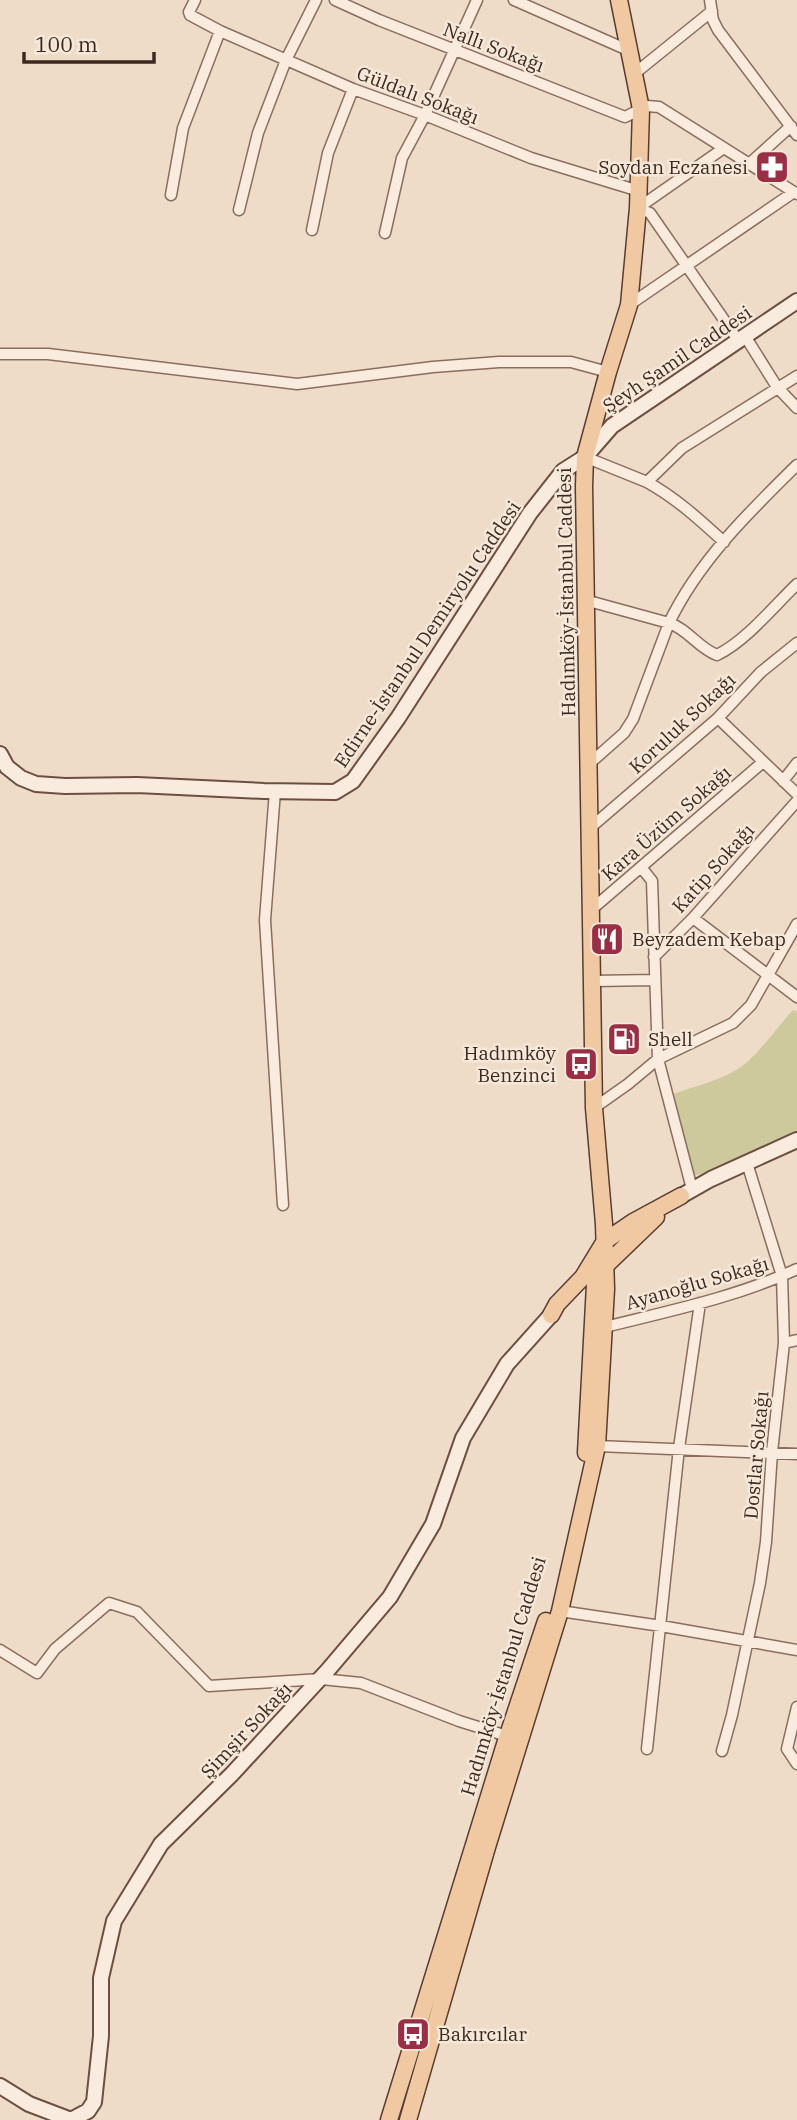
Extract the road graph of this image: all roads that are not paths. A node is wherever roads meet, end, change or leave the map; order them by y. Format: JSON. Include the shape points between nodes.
{"nodes":[{"id":1,"x":194,"y":0,"type":"edge"},
{"id":2,"x":316,"y":0,"type":"edge"},
{"id":3,"x":335,"y":0,"type":"edge"},
{"id":4,"x":477,"y":0,"type":"edge"},
{"id":5,"x":514,"y":0,"type":"edge"},
{"id":6,"x":620,"y":0,"type":"edge"},
{"id":7,"x":710,"y":0,"type":"edge"},
{"id":8,"x":712,"y":11,"type":"junction"},
{"id":9,"x":220,"y":31,"type":"junction"},
{"id":10,"x":454,"y":50,"type":"junction"},
{"id":11,"x":630,"y":51,"type":"junction"},
{"id":12,"x":286,"y":60,"type":"junction"},
{"id":13,"x":634,"y":74,"type":"junction"},
{"id":14,"x":353,"y":89,"type":"junction"},
{"id":15,"x":641,"y":109,"type":"junction"},
{"id":16,"x":425,"y":115,"type":"junction"},
{"id":17,"x":794,"y":131,"type":"edge"},
{"id":18,"x":724,"y":148,"type":"junction"},
{"id":19,"x":749,"y":164,"type":"junction"},
{"id":20,"x":795,"y":193,"type":"edge"},
{"id":21,"x":171,"y":195,"type":"dead end"},
{"id":22,"x":639,"y":199,"type":"junction"},
{"id":23,"x":239,"y":210,"type":"dead end"},
{"id":24,"x":312,"y":230,"type":"dead end"},
{"id":25,"x":385,"y":233,"type":"dead end"},
{"id":26,"x":688,"y":266,"type":"junction"},
{"id":27,"x":797,"y":300,"type":"edge"},
{"id":28,"x":629,"y":305,"type":"junction"},
{"id":29,"x":742,"y":338,"type":"junction"},
{"id":30,"x":0,"y":354,"type":"edge"},
{"id":31,"x":608,"y":372,"type":"junction"},
{"id":32,"x":797,"y":376,"type":"edge"},
{"id":33,"x":777,"y":387,"type":"junction"},
{"id":34,"x":797,"y":408,"type":"edge"},
{"id":35,"x":585,"y":457,"type":"junction"},
{"id":36,"x":797,"y":465,"type":"edge"},
{"id":37,"x":647,"y":482,"type":"junction"},
{"id":38,"x":724,"y":542,"type":"junction"},
{"id":39,"x":797,"y":584,"type":"edge"},
{"id":40,"x":585,"y":600,"type":"junction"},
{"id":41,"x":669,"y":623,"type":"junction"},
{"id":42,"x":797,"y":643,"type":"edge"},
{"id":43,"x":718,"y":718,"type":"junction"},
{"id":44,"x":0,"y":754,"type":"edge"},
{"id":45,"x":763,"y":762,"type":"junction"},
{"id":46,"x":797,"y":763,"type":"edge"},
{"id":47,"x":589,"y":764,"type":"junction"},
{"id":48,"x":783,"y":781,"type":"junction"},
{"id":49,"x":275,"y":791,"type":"junction"},
{"id":50,"x":797,"y":794,"type":"edge"},
{"id":51,"x":797,"y":800,"type":"edge"},
{"id":52,"x":590,"y":828,"type":"junction"},
{"id":53,"x":641,"y":867,"type":"junction"},
{"id":54,"x":592,"y":910,"type":"junction"},
{"id":55,"x":693,"y":918,"type":"junction"},
{"id":56,"x":797,"y":924,"type":"edge"},
{"id":57,"x":654,"y":957,"type":"junction"},
{"id":58,"x":768,"y":975,"type":"junction"},
{"id":59,"x":655,"y":980,"type":"junction"},
{"id":60,"x":593,"y":981,"type":"junction"},
{"id":61,"x":797,"y":996,"type":"edge"},
{"id":62,"x":658,"y":1059,"type":"junction"},
{"id":63,"x":594,"y":1108,"type":"junction"},
{"id":64,"x":797,"y":1140,"type":"edge"},
{"id":65,"x":747,"y":1163,"type":"junction"},
{"id":66,"x":686,"y":1192,"type":"junction"},
{"id":67,"x":283,"y":1205,"type":"dead end"},
{"id":68,"x":605,"y":1241,"type":"junction"},
{"id":69,"x":599,"y":1266,"type":"junction"},
{"id":70,"x":797,"y":1269,"type":"edge"},
{"id":71,"x":782,"y":1276,"type":"junction"},
{"id":72,"x":700,"y":1303,"type":"junction"},
{"id":73,"x":551,"y":1315,"type":"junction"},
{"id":74,"x":606,"y":1327,"type":"junction"},
{"id":75,"x":797,"y":1340,"type":"edge"},
{"id":76,"x":785,"y":1343,"type":"junction"},
{"id":77,"x":597,"y":1446,"type":"junction"},
{"id":78,"x":679,"y":1448,"type":"junction"},
{"id":79,"x":772,"y":1452,"type":"junction"},
{"id":80,"x":797,"y":1454,"type":"edge"},
{"id":81,"x":560,"y":1611,"type":"junction"},
{"id":82,"x":661,"y":1626,"type":"junction"},
{"id":83,"x":746,"y":1643,"type":"junction"},
{"id":84,"x":0,"y":1650,"type":"edge"},
{"id":85,"x":797,"y":1650,"type":"edge"},
{"id":86,"x":320,"y":1678,"type":"junction"},
{"id":87,"x":797,"y":1707,"type":"edge"},
{"id":88,"x":508,"y":1736,"type":"junction"},
{"id":89,"x":647,"y":1749,"type":"dead end"},
{"id":90,"x":722,"y":1751,"type":"dead end"},
{"id":91,"x":797,"y":1764,"type":"edge"},
{"id":92,"x":0,"y":2085,"type":"edge"},
{"id":93,"x":389,"y":2120,"type":"edge"},
{"id":94,"x":408,"y":2120,"type":"edge"}],
"edges":[{"from":1,"to":9,"type":"street","name":"Güldalı Sokağı","via":[[190,15]]},
{"from":2,"to":12,"type":"street"},
{"from":3,"to":10,"type":"street","name":"Nallı Sokağı"},
{"from":4,"to":10,"type":"street"},
{"from":5,"to":11,"type":"street"},
{"from":6,"to":11,"type":"main road","name":"Hadımköy-İstanbul Caddesi"},
{"from":7,"to":8,"type":"street"},
{"from":8,"to":13,"type":"street"},
{"from":8,"to":17,"type":"street","via":[[726,40]]},
{"from":9,"to":12,"type":"street","name":"Güldalı Sokağı"},
{"from":9,"to":21,"type":"street","via":[[183,128]]},
{"from":10,"to":15,"type":"street","name":"Nallı Sokağı","via":[[625,117]]},
{"from":10,"to":16,"type":"street"},
{"from":11,"to":13,"type":"main road","name":"Hadımköy-İstanbul Caddesi"},
{"from":12,"to":14,"type":"street","name":"Güldalı Sokağı"},
{"from":12,"to":23,"type":"street","via":[[258,133]]},
{"from":13,"to":15,"type":"main road","name":"Hadımköy-İstanbul Caddesi"},
{"from":14,"to":16,"type":"street","name":"Güldalı Sokağı"},
{"from":14,"to":24,"type":"street","via":[[328,153]]},
{"from":15,"to":18,"type":"street","name":"Nallı Sokağı","via":[[659,107]]},
{"from":15,"to":22,"type":"main road","name":"Hadımköy-İstanbul Caddesi"},
{"from":16,"to":22,"type":"street","name":"Güldalı Sokağı"},
{"from":16,"to":25,"type":"street","via":[[402,158]]},
{"from":17,"to":19,"type":"street"},
{"from":18,"to":19,"type":"street","name":"Nallı Sokağı"},
{"from":18,"to":22,"type":"street"},
{"from":19,"to":20,"type":"street","name":"Nallı Sokağı"},
{"from":20,"to":26,"type":"street"},
{"from":22,"to":26,"type":"street"},
{"from":22,"to":28,"type":"main road","name":"Hadımköy-İstanbul Caddesi"},
{"from":26,"to":28,"type":"street"},
{"from":26,"to":29,"type":"street"},
{"from":27,"to":29,"type":"street","name":"Şeyh Şamil Caddesi"},
{"from":28,"to":31,"type":"main road","name":"Hadımköy-İstanbul Caddesi"},
{"from":29,"to":33,"type":"street"},
{"from":29,"to":35,"type":"street","name":"Şeyh Şamil Caddesi","via":[[612,426]]},
{"from":30,"to":31,"type":"street","via":[[48,354],[297,384],[499,362],[571,362]]},
{"from":31,"to":35,"type":"main road","name":"Hadımköy-İstanbul Caddesi"},
{"from":32,"to":33,"type":"street"},
{"from":33,"to":34,"type":"street"},
{"from":33,"to":37,"type":"street","via":[[682,448]]},
{"from":35,"to":37,"type":"street"},
{"from":35,"to":40,"type":"main road","name":"Hadımköy-İstanbul Caddesi"},
{"from":35,"to":49,"type":"street","name":"Edirne-İstanbul Demiryolu Caddesi","via":[[563,471],[530,513],[353,781],[335,792]]},
{"from":36,"to":38,"type":"street"},
{"from":37,"to":38,"type":"street"},
{"from":38,"to":41,"type":"street","via":[[681,598]]},
{"from":39,"to":41,"type":"street","via":[[717,655]]},
{"from":40,"to":41,"type":"street"},
{"from":40,"to":47,"type":"main road","name":"Hadımköy-İstanbul Caddesi"},
{"from":41,"to":47,"type":"street","via":[[624,733]]},
{"from":42,"to":43,"type":"street","name":"Koruluk Sokağı"},
{"from":43,"to":45,"type":"street"},
{"from":43,"to":52,"type":"street","name":"Koruluk Sokağı"},
{"from":44,"to":49,"type":"street","name":"Edirne-İstanbul Demiryolu Caddesi","via":[[20,778],[36,784]]},
{"from":45,"to":48,"type":"street"},
{"from":45,"to":53,"type":"street","name":"Kara Üzüm Sokağı"},
{"from":46,"to":48,"type":"street"},
{"from":47,"to":52,"type":"main road","name":"Hadımköy-İstanbul Caddesi"},
{"from":48,"to":50,"type":"street"},
{"from":49,"to":67,"type":"street","via":[[265,920]]},
{"from":51,"to":55,"type":"street","name":"Katip Sokağı"},
{"from":52,"to":54,"type":"main road","name":"Hadımköy-İstanbul Caddesi"},
{"from":53,"to":54,"type":"street","name":"Kara Üzüm Sokağı"},
{"from":53,"to":57,"type":"street","via":[[652,881]]},
{"from":54,"to":60,"type":"main road","name":"Hadımköy-İstanbul Caddesi"},
{"from":55,"to":57,"type":"street","name":"Katip Sokağı"},
{"from":55,"to":58,"type":"street"},
{"from":56,"to":58,"type":"street"},
{"from":57,"to":59,"type":"street"},
{"from":58,"to":61,"type":"street"},
{"from":58,"to":62,"type":"street","via":[[751,1005],[733,1023]]},
{"from":59,"to":60,"type":"street"},
{"from":59,"to":62,"type":"street"},
{"from":60,"to":63,"type":"main road","name":"Hadımköy-İstanbul Caddesi"},
{"from":62,"to":63,"type":"street"},
{"from":62,"to":66,"type":"street"},
{"from":63,"to":68,"type":"main road","name":"Hadımköy-İstanbul Caddesi"},
{"from":63,"to":69,"type":"main road","name":"Hadımköy-İstanbul Caddesi","via":[[589,1158]]},
{"from":64,"to":65,"type":"street"},
{"from":65,"to":66,"type":"street"},
{"from":65,"to":71,"type":"street","name":"Dostlar Sokağı"},
{"from":66,"to":68,"type":"main road"},
{"from":66,"to":69,"type":"main road"},
{"from":68,"to":69,"type":"main road","name":"Hadımköy-İstanbul Caddesi"},
{"from":69,"to":73,"type":"main road"},
{"from":69,"to":73,"type":"main road","via":[[583,1277]]},
{"from":69,"to":74,"type":"main road","name":"Hadımköy-İstanbul Caddesi"},
{"from":69,"to":88,"type":"main road","name":"Hadımköy-İstanbul Caddesi","via":[[585,1460],[547,1616]]},
{"from":70,"to":71,"type":"street","name":"Ayanoğlu Sokağı"},
{"from":71,"to":72,"type":"street","name":"Ayanoğlu Sokağı"},
{"from":71,"to":76,"type":"street","name":"Dostlar Sokağı"},
{"from":72,"to":74,"type":"street","name":"Ayanoğlu Sokağı"},
{"from":72,"to":78,"type":"street"},
{"from":73,"to":86,"type":"street","name":"Şimşir Sokağı","via":[[507,1364],[463,1438],[433,1524],[390,1597]]},
{"from":74,"to":77,"type":"main road","name":"Hadımköy-İstanbul Caddesi"},
{"from":75,"to":76,"type":"street"},
{"from":76,"to":79,"type":"street","name":"Dostlar Sokağı"},
{"from":77,"to":78,"type":"street"},
{"from":77,"to":81,"type":"main road","name":"Hadımköy-İstanbul Caddesi"},
{"from":78,"to":79,"type":"street"},
{"from":78,"to":82,"type":"street"},
{"from":79,"to":80,"type":"street"},
{"from":79,"to":83,"type":"street","name":"Dostlar Sokağı","via":[[766,1542]]},
{"from":81,"to":82,"type":"street"},
{"from":81,"to":94,"type":"main road","name":"Hadımköy-İstanbul Caddesi"},
{"from":82,"to":83,"type":"street"},
{"from":82,"to":89,"type":"street"},
{"from":83,"to":85,"type":"street"},
{"from":83,"to":90,"type":"street","name":"Dostlar Sokağı"},
{"from":84,"to":86,"type":"street","via":[[37,1674],[55,1649],[109,1603],[137,1612],[209,1686]]},
{"from":86,"to":88,"type":"street","via":[[361,1683]]},
{"from":86,"to":92,"type":"street","name":"Şimşir Sokağı","via":[[161,1844],[114,1922],[101,1978],[100,2036],[93,2102],[88,2111],[71,2120],[29,2104]]},
{"from":87,"to":91,"type":"street","via":[[787,1749]]},
{"from":88,"to":93,"type":"main road","name":"Hadımköy-İstanbul Caddesi"}]}
